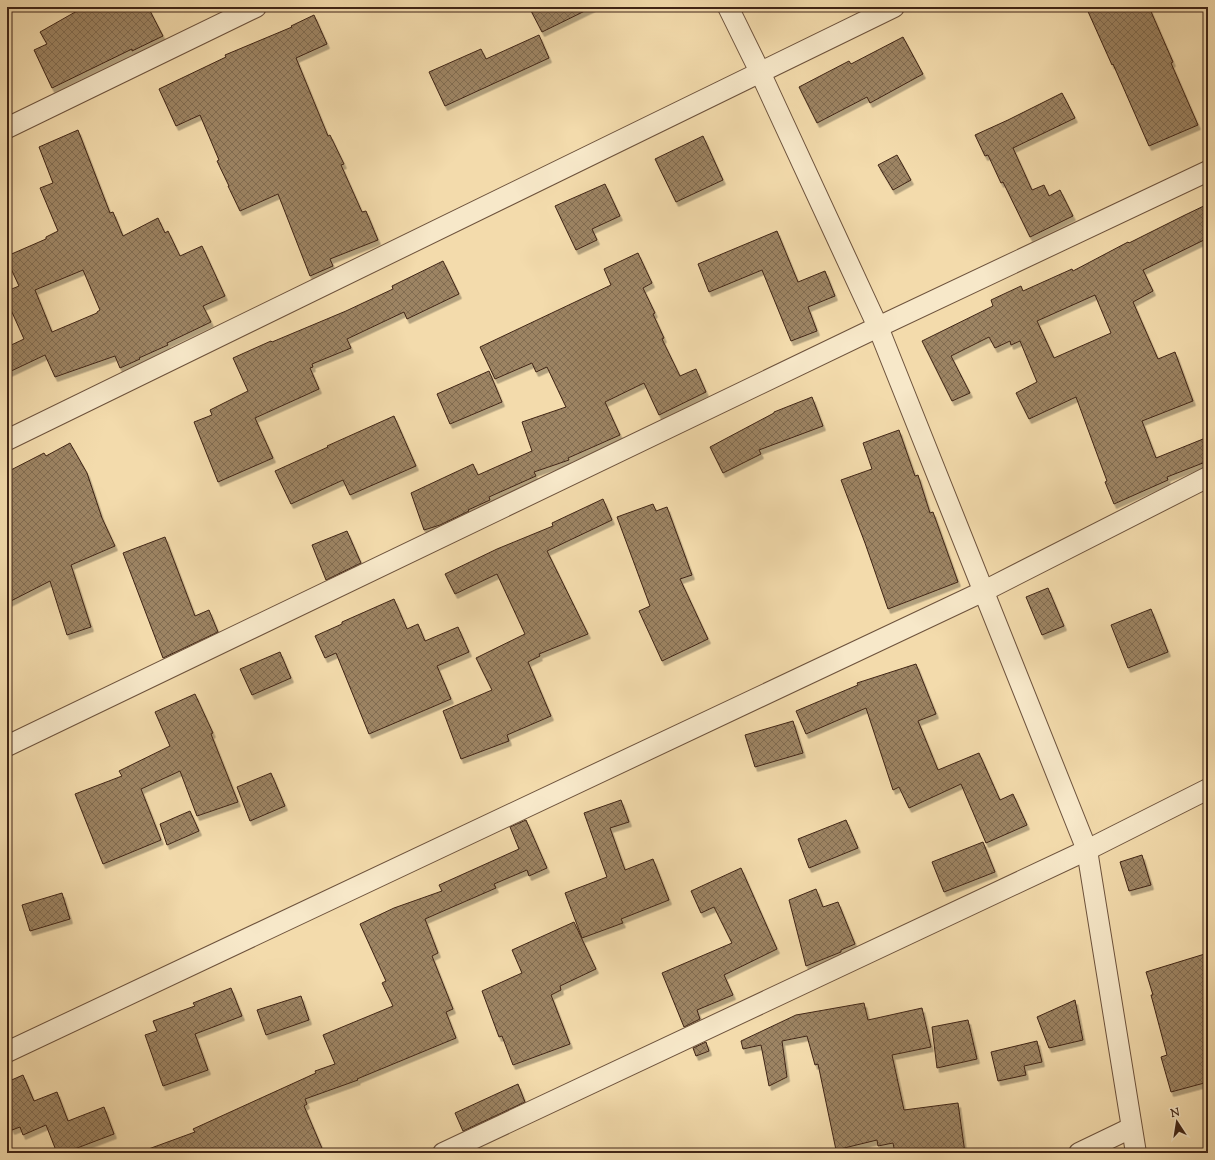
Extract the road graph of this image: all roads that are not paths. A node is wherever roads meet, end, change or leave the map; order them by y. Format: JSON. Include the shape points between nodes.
{"nodes":[{"id":1,"x":256,"y":7,"type":"edge"},
{"id":2,"x":728,"y":7,"type":"edge"},
{"id":3,"x":894,"y":7,"type":"edge"},
{"id":4,"x":760,"y":72,"type":"junction"},
{"id":5,"x":7,"y":128,"type":"edge"},
{"id":6,"x":1208,"y":171,"type":"edge"},
{"id":7,"x":878,"y":326,"type":"junction"},
{"id":8,"x":7,"y":440,"type":"edge"},
{"id":9,"x":1208,"y":477,"type":"edge"},
{"id":10,"x":984,"y":591,"type":"junction"},
{"id":11,"x":7,"y":746,"type":"edge"},
{"id":12,"x":1208,"y":788,"type":"edge"},
{"id":13,"x":1087,"y":850,"type":"junction"},
{"id":14,"x":7,"y":1052,"type":"edge"},
{"id":15,"x":1131,"y":1128,"type":"junction"},
{"id":16,"x":443,"y":1153,"type":"edge"},
{"id":17,"x":1079,"y":1153,"type":"edge"},
{"id":18,"x":1136,"y":1153,"type":"edge"}],
"edges":[{"from":1,"to":5,"type":"street"},
{"from":2,"to":4,"type":"street"},
{"from":3,"to":4,"type":"street"},
{"from":4,"to":7,"type":"street"},
{"from":4,"to":8,"type":"street"},
{"from":6,"to":7,"type":"street"},
{"from":7,"to":10,"type":"street"},
{"from":7,"to":11,"type":"street"},
{"from":9,"to":10,"type":"street"},
{"from":10,"to":13,"type":"street"},
{"from":10,"to":14,"type":"street"},
{"from":12,"to":13,"type":"street"},
{"from":13,"to":15,"type":"street"},
{"from":13,"to":16,"type":"street"},
{"from":15,"to":17,"type":"street"},
{"from":15,"to":18,"type":"street"}]}
